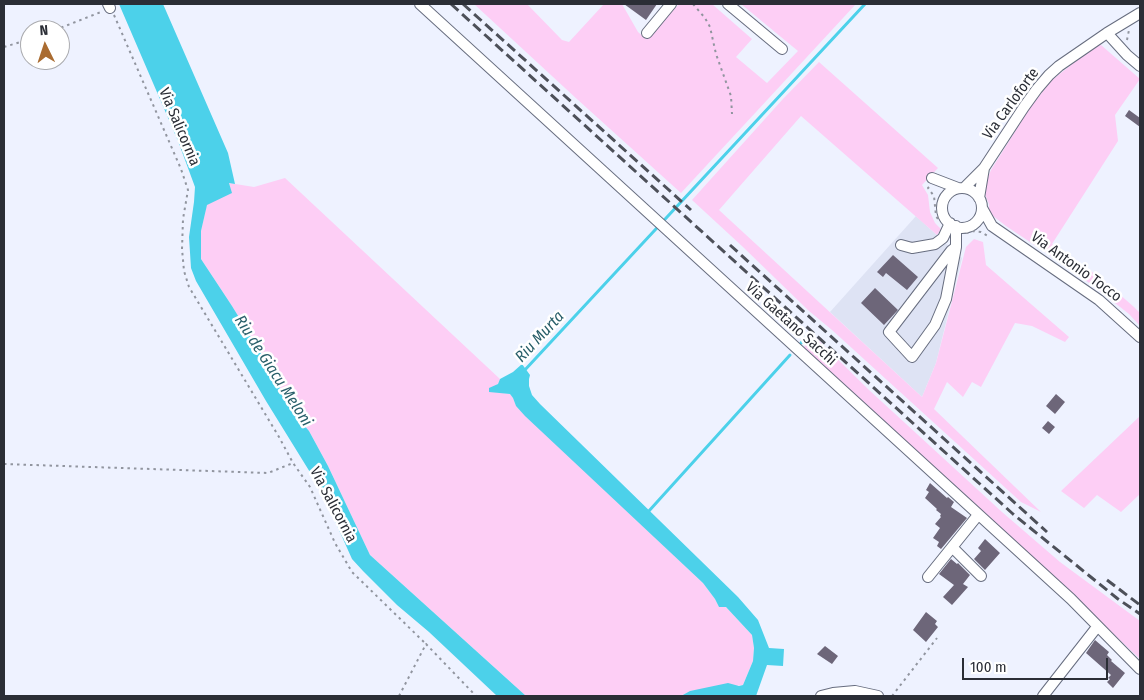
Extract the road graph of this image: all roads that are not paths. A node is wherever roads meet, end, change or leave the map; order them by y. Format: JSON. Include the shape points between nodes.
{"nodes":[{"id":1,"x":420,"y":4,"type":"edge"},
{"id":2,"x":671,"y":4,"type":"edge"},
{"id":3,"x":728,"y":4,"type":"edge"},
{"id":4,"x":1140,"y":12,"type":"edge"},
{"id":5,"x":646,"y":33,"type":"dead end"},
{"id":6,"x":1107,"y":33,"type":"junction"},
{"id":7,"x":782,"y":49,"type":"dead end"},
{"id":8,"x":1140,"y":66,"type":"edge"},
{"id":9,"x":984,"y":168,"type":"junction"},
{"id":10,"x":961,"y":188,"type":"junction"},
{"id":11,"x":979,"y":198,"type":"junction"},
{"id":12,"x":944,"y":201,"type":"junction"},
{"id":13,"x":982,"y":208,"type":"junction"},
{"id":14,"x":974,"y":223,"type":"junction"},
{"id":15,"x":952,"y":228,"type":"junction"},
{"id":16,"x":990,"y":231,"type":"junction"},
{"id":17,"x":901,"y":245,"type":"dead end"},
{"id":18,"x":956,"y":247,"type":"junction"},
{"id":19,"x":1140,"y":337,"type":"edge"},
{"id":20,"x":978,"y":515,"type":"junction"},
{"id":21,"x":952,"y":548,"type":"junction"},
{"id":22,"x":981,"y":576,"type":"dead end"},
{"id":23,"x":928,"y":578,"type":"dead end"},
{"id":24,"x":1098,"y":627,"type":"junction"},
{"id":25,"x":1140,"y":669,"type":"edge"},
{"id":26,"x":821,"y":696,"type":"edge"},
{"id":27,"x":878,"y":696,"type":"edge"},
{"id":28,"x":1043,"y":696,"type":"edge"}],
"edges":[{"from":1,"to":20,"type":"street","name":"Via Gaetano Sacchi"},
{"from":2,"to":5,"type":"street"},
{"from":3,"to":7,"type":"street"},
{"from":4,"to":6,"type":"street","name":"Via Carloforte"},
{"from":6,"to":8,"type":"street"},
{"from":6,"to":9,"type":"street","name":"Via Carloforte","via":[[1049,75]]},
{"from":9,"to":10,"type":"street","name":"Via Carloforte"},
{"from":9,"to":11,"type":"street"},
{"from":10,"to":11,"type":"street","via":[[970,190]]},
{"from":10,"to":12,"type":"street","via":[[952,191]]},
{"from":10,"to":12,"type":"street","via":[[932,178]]},
{"from":11,"to":13,"type":"street"},
{"from":12,"to":15,"type":"street","via":[[943,213]]},
{"from":13,"to":14,"type":"street"},
{"from":13,"to":16,"type":"street","name":"Via Antonio Tocco"},
{"from":14,"to":15,"type":"street"},
{"from":14,"to":16,"type":"street","name":"Via Antonio Tocco"},
{"from":15,"to":17,"type":"street","via":[[935,244],[912,248]]},
{"from":15,"to":18,"type":"street"},
{"from":16,"to":19,"type":"street","name":"Via Antonio Tocco","via":[[1099,300]]},
{"from":18,"to":18,"type":"street","via":[[889,332],[912,357],[935,325],[946,299]]},
{"from":20,"to":21,"type":"street"},
{"from":20,"to":24,"type":"street","name":"Via Gaetano Sacchi"},
{"from":21,"to":22,"type":"street"},
{"from":21,"to":23,"type":"street"},
{"from":24,"to":25,"type":"street","name":"Via Gaetano Sacchi"},
{"from":24,"to":28,"type":"street"},
{"from":26,"to":27,"type":"street","via":[[855,692]]}]}
